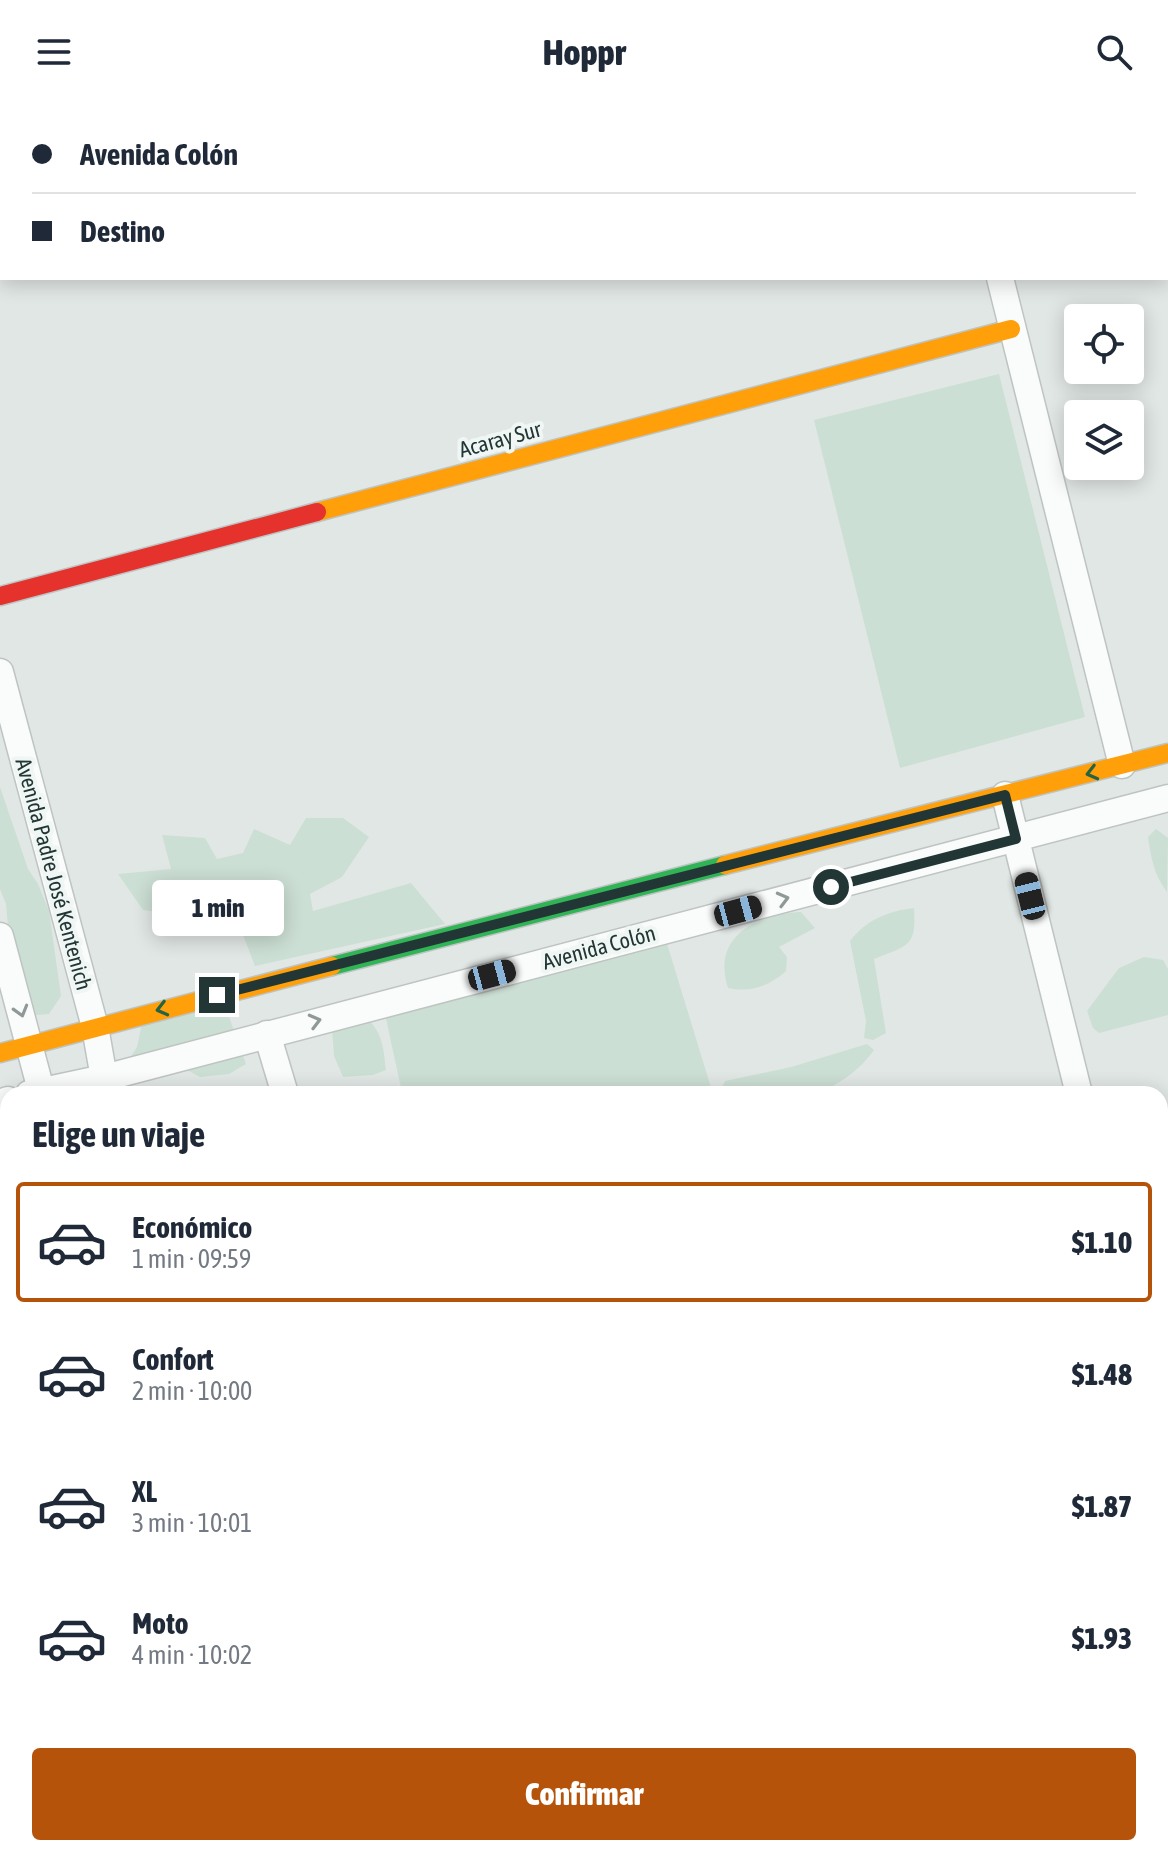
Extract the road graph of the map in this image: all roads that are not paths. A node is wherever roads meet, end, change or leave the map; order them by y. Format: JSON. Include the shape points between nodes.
{"nodes":[{"id":1,"x":1000,"y":280,"type":"edge"},
{"id":2,"x":1011,"y":329,"type":"junction"},
{"id":3,"x":0,"y":596,"type":"edge"},
{"id":4,"x":0,"y":672,"type":"edge"},
{"id":5,"x":1168,"y":753,"type":"edge"},
{"id":6,"x":1122,"y":765,"type":"junction"},
{"id":7,"x":1005,"y":795,"type":"junction"},
{"id":8,"x":1168,"y":798,"type":"edge"},
{"id":9,"x":1016,"y":839,"type":"junction"},
{"id":10,"x":0,"y":936,"type":"edge"},
{"id":11,"x":95,"y":1027,"type":"junction"},
{"id":12,"x":267,"y":1034,"type":"junction"},
{"id":13,"x":30,"y":1044,"type":"junction"},
{"id":14,"x":0,"y":1053,"type":"edge"},
{"id":15,"x":104,"y":1078,"type":"junction"},
{"id":16,"x":34,"y":1086,"type":"edge"},
{"id":17,"x":65,"y":1086,"type":"edge"},
{"id":18,"x":283,"y":1086,"type":"edge"},
{"id":19,"x":1077,"y":1086,"type":"edge"}],
"edges":[{"from":1,"to":2,"type":"street"},
{"from":2,"to":3,"type":"street","name":"Acaray Sur"},
{"from":2,"to":6,"type":"street"},
{"from":4,"to":11,"type":"street","name":"Avenida Padre José Kentenich"},
{"from":5,"to":6,"type":"street"},
{"from":6,"to":7,"type":"street","one_way":true},
{"from":7,"to":9,"type":"street"},
{"from":7,"to":11,"type":"street","one_way":true},
{"from":8,"to":9,"type":"street","name":"Avenida Colón"},
{"from":12,"to":9,"type":"street","name":"Avenida Colón","one_way":true},
{"from":9,"to":19,"type":"street"},
{"from":10,"to":13,"type":"street","one_way":true},
{"from":11,"to":13,"type":"street"},
{"from":11,"to":15,"type":"street","name":"Avenida Padre José Kentenich"},
{"from":12,"to":15,"type":"street","name":"Avenida Colón"},
{"from":12,"to":18,"type":"street"},
{"from":13,"to":14,"type":"street"},
{"from":13,"to":16,"type":"street"},
{"from":15,"to":17,"type":"street","name":"Avenida Colón"}]}
